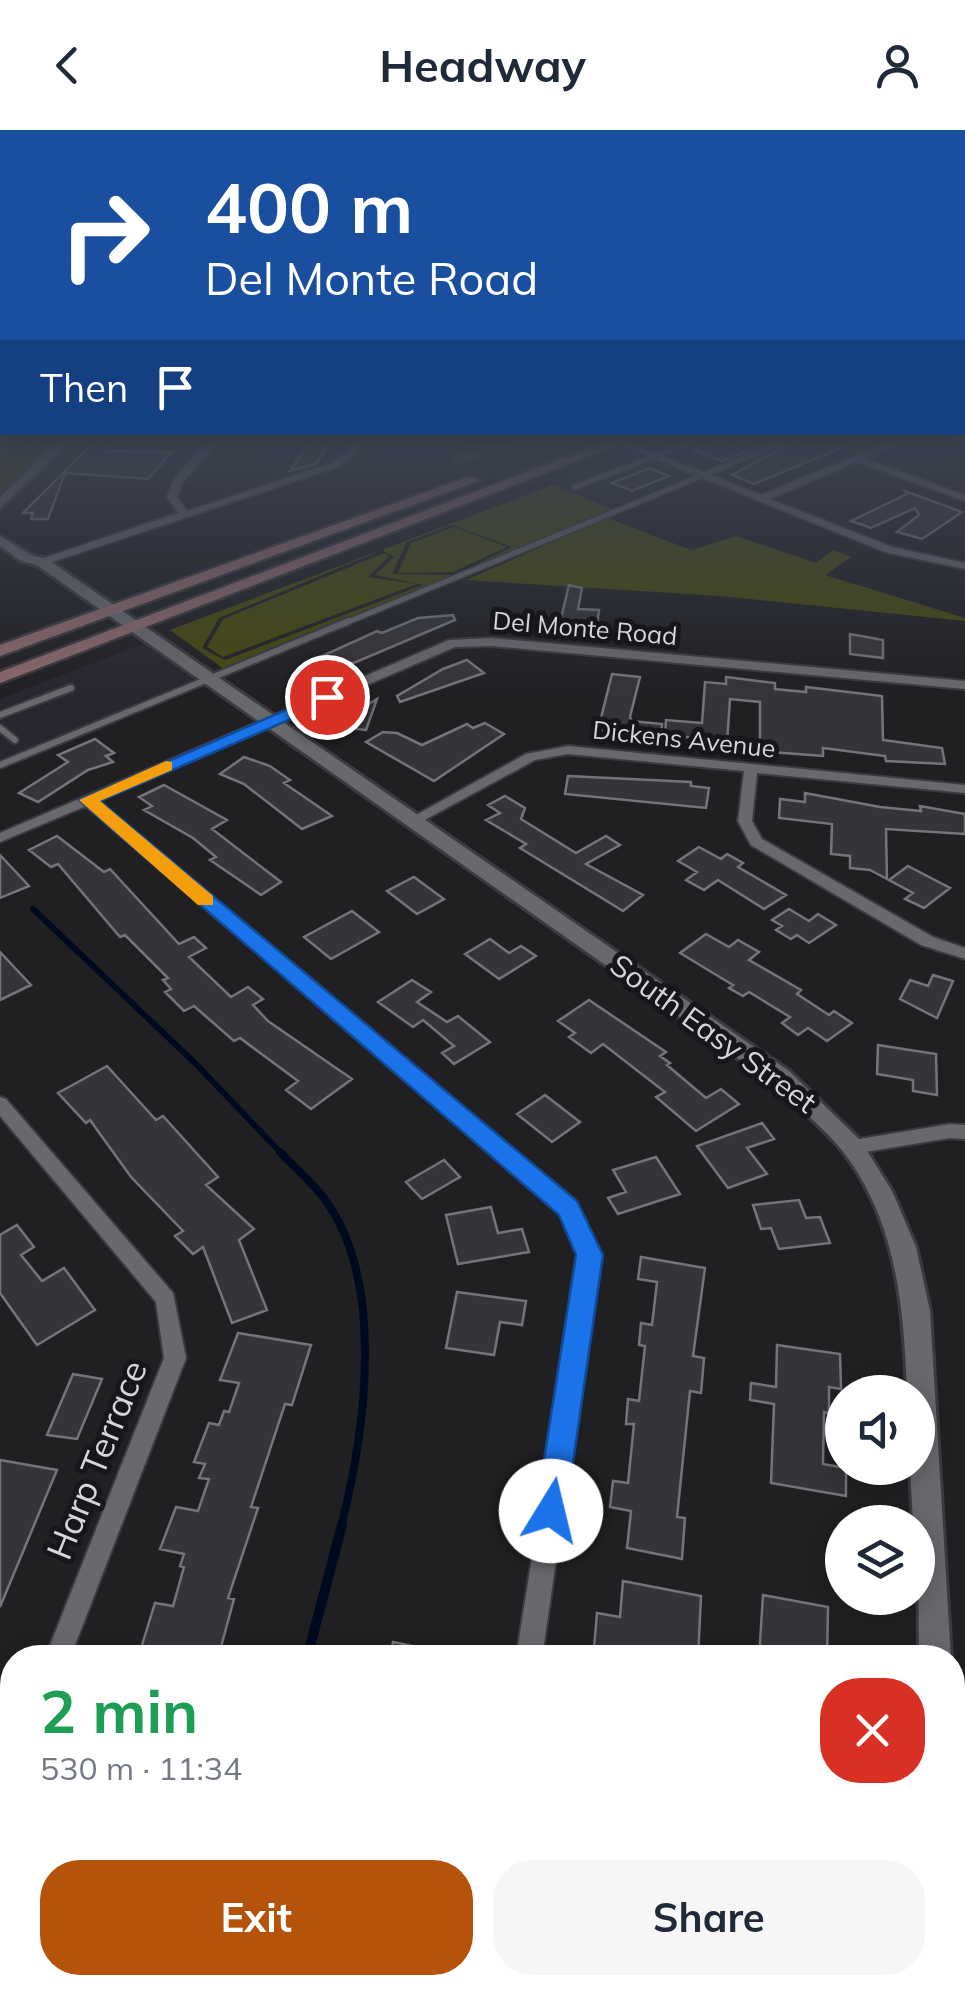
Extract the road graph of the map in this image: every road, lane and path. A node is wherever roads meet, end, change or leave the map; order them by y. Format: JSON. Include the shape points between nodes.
{"nodes":[{"id":1,"x":157,"y":523,"type":"edge"},
{"id":2,"x":353,"y":523,"type":"edge"},
{"id":3,"x":400,"y":523,"type":"edge"},
{"id":4,"x":587,"y":523,"type":"edge"},
{"id":5,"x":819,"y":523,"type":"edge"},
{"id":6,"x":0,"y":524,"type":"edge"},
{"id":7,"x":0,"y":540,"type":"edge"},
{"id":8,"x":42,"y":562,"type":"junction"},
{"id":9,"x":965,"y":566,"type":"edge"},
{"id":10,"x":112,"y":610,"type":"junction"},
{"id":11,"x":137,"y":628,"type":"junction"},
{"id":12,"x":0,"y":650,"type":"edge"},
{"id":13,"x":0,"y":678,"type":"edge"},
{"id":14,"x":212,"y":680,"type":"junction"},
{"id":15,"x":965,"y":685,"type":"edge"},
{"id":16,"x":72,"y":688,"type":"dead end"},
{"id":17,"x":0,"y":715,"type":"edge"},
{"id":18,"x":270,"y":722,"type":"junction"},
{"id":19,"x":0,"y":728,"type":"edge"},
{"id":20,"x":15,"y":740,"type":"dead end"},
{"id":21,"x":0,"y":766,"type":"edge"},
{"id":22,"x":751,"y":768,"type":"junction"},
{"id":23,"x":965,"y":789,"type":"edge"},
{"id":24,"x":88,"y":800,"type":"junction"},
{"id":25,"x":414,"y":820,"type":"junction"},
{"id":26,"x":0,"y":838,"type":"edge"},
{"id":27,"x":965,"y":954,"type":"edge"},
{"id":28,"x":0,"y":1104,"type":"edge"},
{"id":29,"x":965,"y":1132,"type":"edge"},
{"id":30,"x":853,"y":1147,"type":"junction"},
{"id":31,"x":62,"y":1645,"type":"edge"},
{"id":32,"x":531,"y":1645,"type":"edge"},
{"id":33,"x":934,"y":1645,"type":"edge"}],
"edges":[{"from":1,"to":8,"type":"street"},
{"from":2,"to":10,"type":"main road"},
{"from":3,"to":11,"type":"main road"},
{"from":4,"to":14,"type":"lane"},
{"from":5,"to":9,"type":"street","via":[[889,550]]},
{"from":6,"to":8,"type":"street","via":[[44,553]]},
{"from":7,"to":8,"type":"street"},
{"from":8,"to":10,"type":"street","name":"South Easy Street"},
{"from":10,"to":11,"type":"street","name":"South Easy Street"},
{"from":10,"to":12,"type":"main road"},
{"from":11,"to":13,"type":"main road"},
{"from":11,"to":14,"type":"street","name":"South Easy Street"},
{"from":14,"to":18,"type":"street","name":"South Easy Street"},
{"from":14,"to":21,"type":"lane"},
{"from":15,"to":18,"type":"street","name":"Del Monte Road","via":[[453,643]]},
{"from":16,"to":17,"type":"lane"},
{"from":18,"to":24,"type":"street","name":"Del Monte Road"},
{"from":18,"to":25,"type":"street","name":"South Easy Street"},
{"from":19,"to":20,"type":"lane"},
{"from":22,"to":23,"type":"street","name":"Dickens Avenue"},
{"from":22,"to":25,"type":"street","name":"Dickens Avenue","via":[[568,750],[531,757]]},
{"from":22,"to":27,"type":"street","via":[[744,821],[756,842],[926,941]]},
{"from":24,"to":26,"type":"street","name":"Del Monte Road"},
{"from":24,"to":32,"type":"street","via":[[568,1208],[590,1255]]},
{"from":25,"to":30,"type":"street","name":"South Easy Street","via":[[780,1077]]},
{"from":28,"to":31,"type":"street","name":"Harp Terrace","via":[[166,1299],[175,1358]]},
{"from":29,"to":30,"type":"street"},
{"from":30,"to":33,"type":"street","name":"South Easy Street","via":[[904,1247],[917,1311]]}]}
